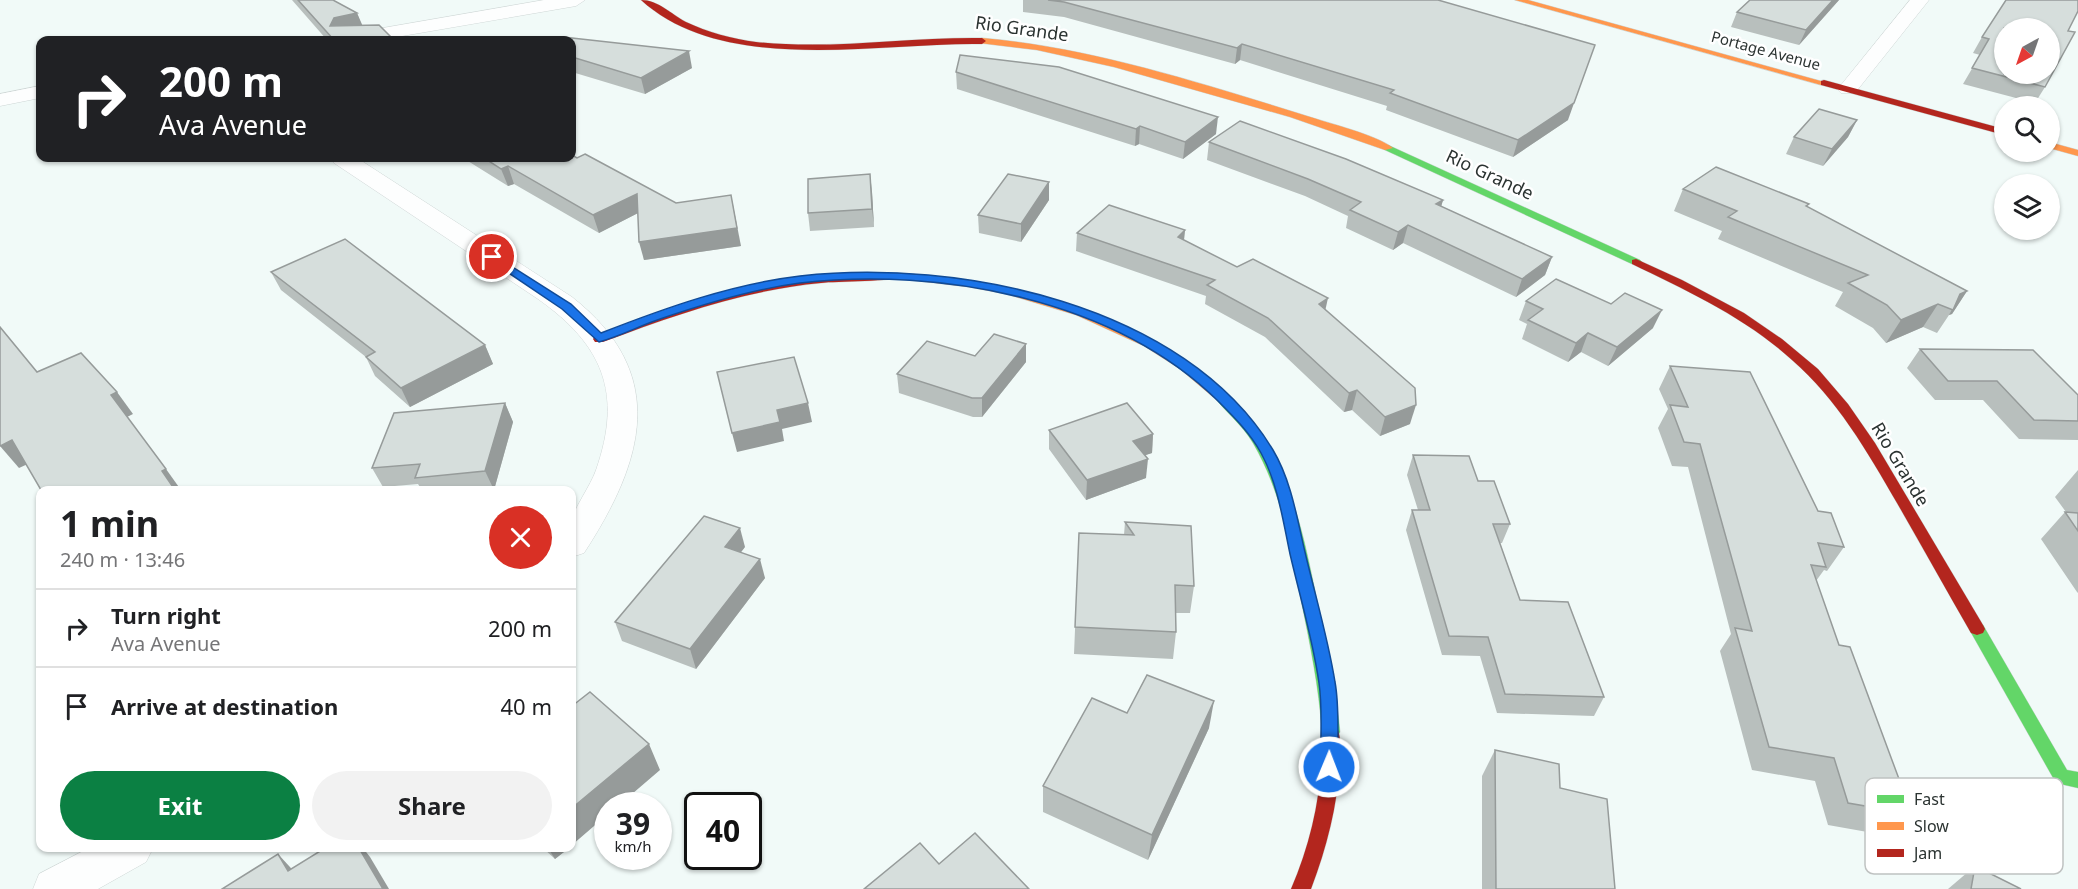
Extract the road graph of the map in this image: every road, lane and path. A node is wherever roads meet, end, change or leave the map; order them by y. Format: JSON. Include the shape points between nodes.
{"nodes":[{"id":1,"x":576,"y":0,"type":"edge"},
{"id":2,"x":645,"y":0,"type":"edge"},
{"id":3,"x":1519,"y":0,"type":"edge"},
{"id":4,"x":1920,"y":0,"type":"edge"},
{"id":5,"x":371,"y":36,"type":"edge"},
{"id":6,"x":1848,"y":89,"type":"junction"},
{"id":7,"x":36,"y":93,"type":"edge"},
{"id":8,"x":0,"y":100,"type":"edge"},
{"id":9,"x":1994,"y":129,"type":"edge"},
{"id":10,"x":2060,"y":148,"type":"edge"},
{"id":11,"x":2078,"y":153,"type":"edge"},
{"id":12,"x":348,"y":162,"type":"edge"},
{"id":13,"x":599,"y":339,"type":"junction"},
{"id":14,"x":576,"y":538,"type":"edge"},
{"id":15,"x":2078,"y":780,"type":"edge"},
{"id":16,"x":123,"y":852,"type":"edge"},
{"id":17,"x":55,"y":889,"type":"edge"},
{"id":18,"x":1301,"y":889,"type":"edge"}],
"edges":[{"from":1,"to":5,"type":"street"},
{"from":2,"to":15,"type":"street","name":"Rio Grande","via":[[678,22],[701,31],[775,44],[975,39],[1064,51],[1375,142],[1680,283],[1795,356],[1838,399],[1871,445],[2062,777]]},
{"from":3,"to":6,"type":"street","name":"Portage Avenue"},
{"from":4,"to":6,"type":"street"},
{"from":6,"to":9,"type":"street","name":"Portage Avenue"},
{"from":7,"to":8,"type":"street"},
{"from":10,"to":11,"type":"street"},
{"from":12,"to":13,"type":"street","via":[[566,307]]},
{"from":13,"to":14,"type":"street","via":[[616,371],[623,405],[620,444],[612,477]]},
{"from":13,"to":18,"type":"street","via":[[657,316],[740,291],[800,280],[893,275],[942,279],[1078,311],[1162,351],[1202,378],[1243,418],[1268,453],[1285,496],[1327,684],[1327,809]]},
{"from":16,"to":17,"type":"street"}]}
